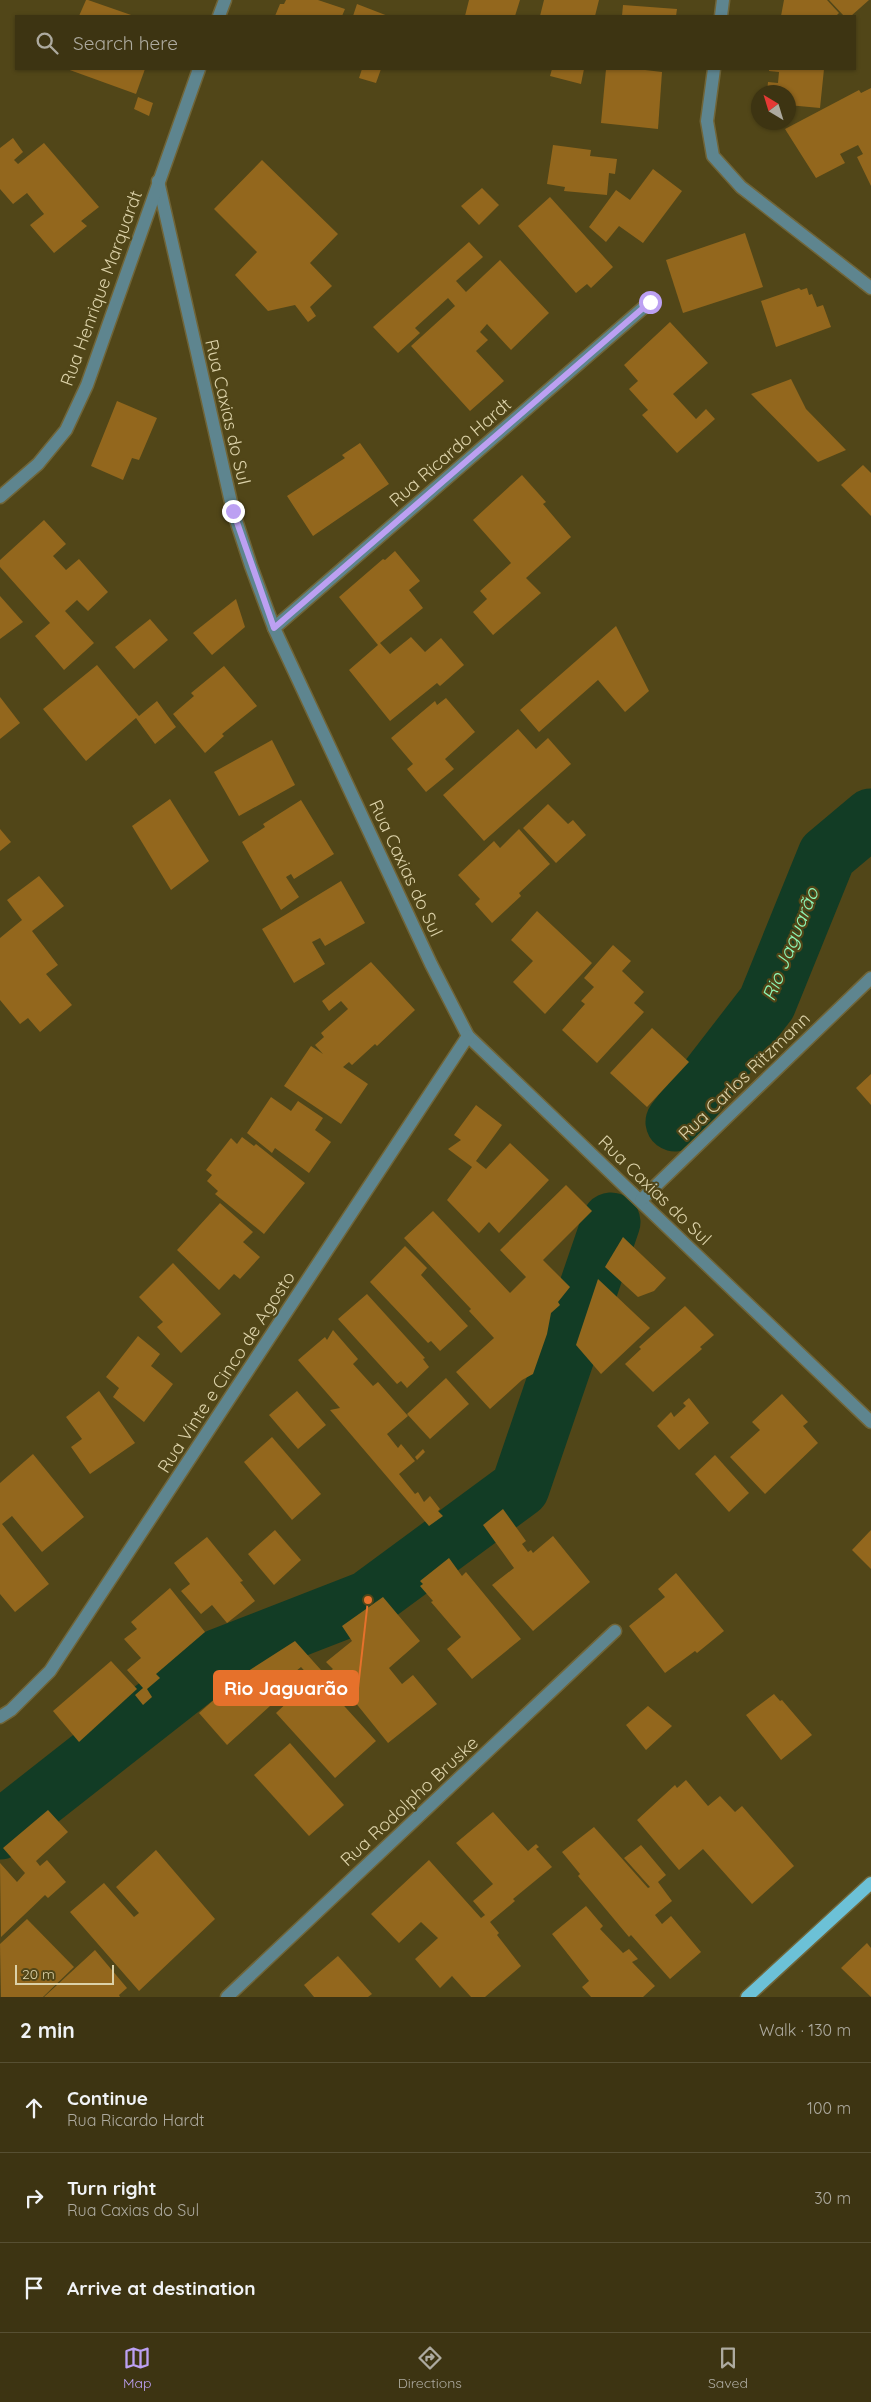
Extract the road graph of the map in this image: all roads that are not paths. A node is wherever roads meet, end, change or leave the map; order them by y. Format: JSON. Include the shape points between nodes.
{"nodes":[{"id":1,"x":224,"y":0,"type":"edge"},
{"id":2,"x":723,"y":0,"type":"edge"},
{"id":3,"x":218,"y":15,"type":"edge"},
{"id":4,"x":721,"y":15,"type":"edge"},
{"id":5,"x":199,"y":70,"type":"edge"},
{"id":6,"x":714,"y":70,"type":"edge"},
{"id":7,"x":158,"y":181,"type":"junction"},
{"id":8,"x":871,"y":288,"type":"edge"},
{"id":9,"x":650,"y":302,"type":"dead end"},
{"id":10,"x":0,"y":497,"type":"edge"},
{"id":11,"x":274,"y":628,"type":"junction"},
{"id":12,"x":871,"y":978,"type":"edge"},
{"id":13,"x":468,"y":1036,"type":"junction"},
{"id":14,"x":641,"y":1200,"type":"junction"},
{"id":15,"x":871,"y":1422,"type":"edge"},
{"id":16,"x":615,"y":1631,"type":"dead end"},
{"id":17,"x":0,"y":1716,"type":"edge"},
{"id":18,"x":871,"y":1883,"type":"edge"},
{"id":19,"x":227,"y":1997,"type":"edge"},
{"id":20,"x":746,"y":1997,"type":"edge"}],
"edges":[{"from":1,"to":3,"type":"street"},
{"from":2,"to":4,"type":"street"},
{"from":5,"to":7,"type":"street","name":"Rua Henrique Marquardt"},
{"from":6,"to":8,"type":"street","via":[[708,121],[713,156],[742,187]]},
{"from":7,"to":10,"type":"street","name":"Rua Henrique Marquardt","via":[[87,385],[66,430],[38,464]]},
{"from":7,"to":11,"type":"street","name":"Rua Caxias do Sul","via":[[233,511]]},
{"from":9,"to":11,"type":"street","name":"Rua Ricardo Hardt"},
{"from":11,"to":13,"type":"street","name":"Rua Caxias do Sul"},
{"from":12,"to":14,"type":"street","name":"Rua Carlos Ritzmann"},
{"from":13,"to":14,"type":"street","name":"Rua Caxias do Sul"},
{"from":13,"to":17,"type":"street","name":"Rua Vinte e Cinco de Agosto","via":[[50,1671],[11,1710]]},
{"from":14,"to":15,"type":"street","name":"Rua Caxias do Sul"},
{"from":16,"to":19,"type":"street","name":"Rua Rodolpho Bruske"},
{"from":18,"to":20,"type":"main road"}]}
